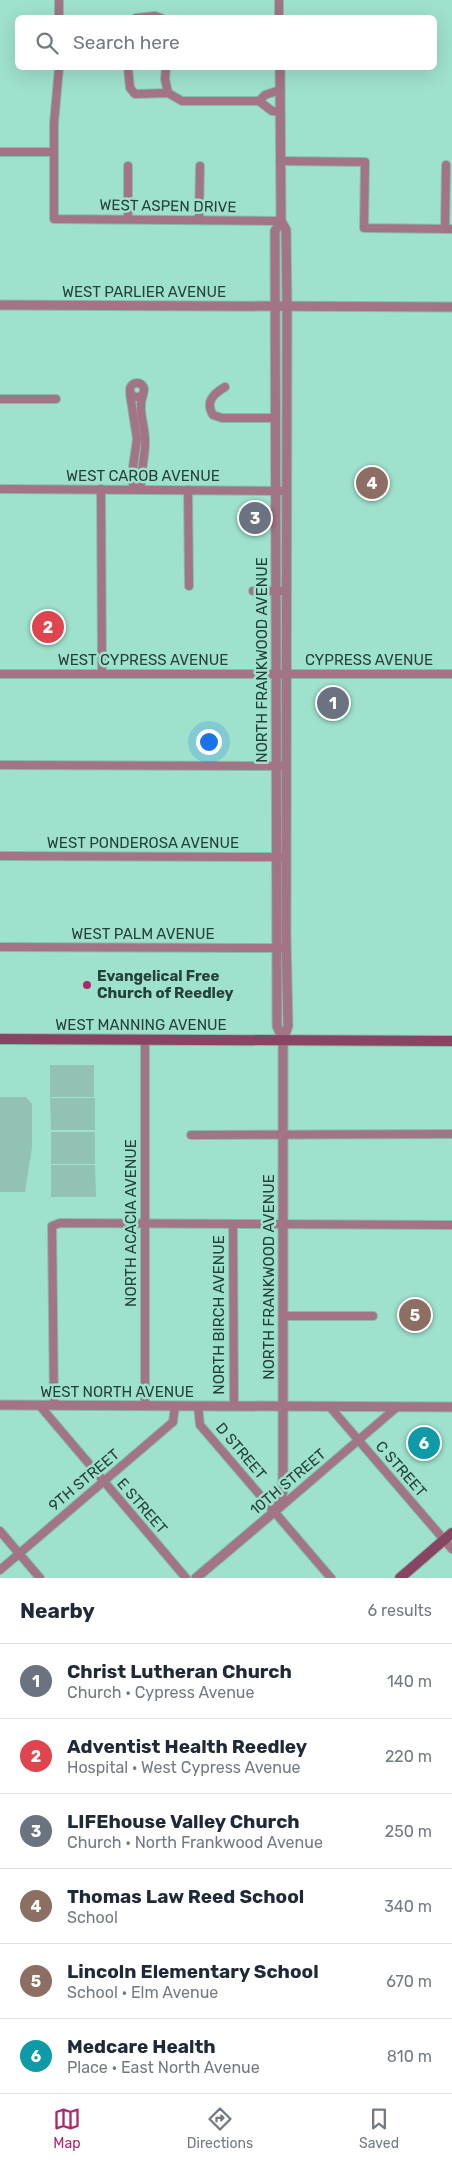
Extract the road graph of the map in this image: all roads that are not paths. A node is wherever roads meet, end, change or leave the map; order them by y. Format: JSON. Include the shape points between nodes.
{"nodes":[{"id":1,"x":59,"y":0,"type":"edge"},
{"id":2,"x":279,"y":0,"type":"edge"},
{"id":3,"x":59,"y":15,"type":"edge"},
{"id":4,"x":279,"y":15,"type":"edge"},
{"id":5,"x":59,"y":70,"type":"edge"},
{"id":6,"x":128,"y":70,"type":"edge"},
{"id":7,"x":166,"y":70,"type":"edge"},
{"id":8,"x":280,"y":70,"type":"edge"},
{"id":9,"x":280,"y":90,"type":"junction"},
{"id":10,"x":168,"y":93,"type":"junction"},
{"id":11,"x":259,"y":101,"type":"junction"},
{"id":12,"x":280,"y":112,"type":"junction"},
{"id":13,"x":0,"y":152,"type":"edge"},
{"id":14,"x":54,"y":152,"type":"junction"},
{"id":15,"x":280,"y":162,"type":"junction"},
{"id":16,"x":446,"y":165,"type":"dead end"},
{"id":17,"x":128,"y":166,"type":"dead end"},
{"id":18,"x":200,"y":166,"type":"dead end"},
{"id":19,"x":128,"y":220,"type":"junction"},
{"id":20,"x":199,"y":220,"type":"junction"},
{"id":21,"x":281,"y":221,"type":"junction"},
{"id":22,"x":448,"y":229,"type":"edge"},
{"id":23,"x":0,"y":305,"type":"edge"},
{"id":24,"x":276,"y":307,"type":"junction"},
{"id":25,"x":287,"y":307,"type":"junction"},
{"id":26,"x":452,"y":307,"type":"edge"},
{"id":27,"x":225,"y":387,"type":"dead end"},
{"id":28,"x":130,"y":394,"type":"junction"},
{"id":29,"x":143,"y":395,"type":"junction"},
{"id":30,"x":0,"y":399,"type":"edge"},
{"id":31,"x":56,"y":399,"type":"dead end"},
{"id":32,"x":275,"y":418,"type":"junction"},
{"id":33,"x":138,"y":487,"type":"junction"},
{"id":34,"x":0,"y":489,"type":"edge"},
{"id":35,"x":101,"y":489,"type":"junction"},
{"id":36,"x":188,"y":490,"type":"junction"},
{"id":37,"x":276,"y":490,"type":"junction"},
{"id":38,"x":286,"y":491,"type":"junction"},
{"id":39,"x":189,"y":586,"type":"dead end"},
{"id":40,"x":253,"y":591,"type":"dead end"},
{"id":41,"x":276,"y":591,"type":"junction"},
{"id":42,"x":286,"y":591,"type":"junction"},
{"id":43,"x":0,"y":674,"type":"edge"},
{"id":44,"x":102,"y":674,"type":"junction"},
{"id":45,"x":276,"y":674,"type":"junction"},
{"id":46,"x":286,"y":674,"type":"junction"},
{"id":47,"x":452,"y":674,"type":"edge"},
{"id":48,"x":0,"y":765,"type":"edge"},
{"id":49,"x":276,"y":766,"type":"junction"},
{"id":50,"x":286,"y":766,"type":"junction"},
{"id":51,"x":0,"y":856,"type":"edge"},
{"id":52,"x":282,"y":857,"type":"junction"},
{"id":53,"x":0,"y":947,"type":"edge"},
{"id":54,"x":282,"y":948,"type":"junction"},
{"id":55,"x":0,"y":1039,"type":"edge"},
{"id":56,"x":145,"y":1040,"type":"junction"},
{"id":57,"x":282,"y":1040,"type":"junction"},
{"id":58,"x":452,"y":1041,"type":"edge"},
{"id":59,"x":283,"y":1133,"type":"junction"},
{"id":60,"x":452,"y":1134,"type":"edge"},
{"id":61,"x":191,"y":1135,"type":"dead end"},
{"id":62,"x":145,"y":1223,"type":"junction"},
{"id":63,"x":233,"y":1225,"type":"junction"},
{"id":64,"x":283,"y":1225,"type":"junction"},
{"id":65,"x":452,"y":1225,"type":"edge"},
{"id":66,"x":283,"y":1316,"type":"junction"},
{"id":67,"x":373,"y":1316,"type":"dead end"},
{"id":68,"x":0,"y":1405,"type":"edge"},
{"id":69,"x":54,"y":1405,"type":"junction"},
{"id":70,"x":40,"y":1406,"type":"junction"},
{"id":71,"x":145,"y":1406,"type":"junction"},
{"id":72,"x":175,"y":1406,"type":"junction"},
{"id":73,"x":198,"y":1406,"type":"junction"},
{"id":74,"x":234,"y":1406,"type":"junction"},
{"id":75,"x":282,"y":1406,"type":"junction"},
{"id":76,"x":330,"y":1406,"type":"junction"},
{"id":77,"x":397,"y":1406,"type":"junction"},
{"id":78,"x":452,"y":1407,"type":"edge"},
{"id":79,"x":359,"y":1440,"type":"junction"},
{"id":80,"x":103,"y":1482,"type":"junction"},
{"id":81,"x":274,"y":1512,"type":"junction"},
{"id":82,"x":0,"y":1531,"type":"edge"},
{"id":83,"x":448,"y":1536,"type":"edge"},
{"id":84,"x":452,"y":1549,"type":"edge"},
{"id":85,"x":19,"y":1554,"type":"junction"},
{"id":86,"x":0,"y":1570,"type":"edge"},
{"id":87,"x":40,"y":1578,"type":"edge"},
{"id":88,"x":186,"y":1578,"type":"edge"},
{"id":89,"x":196,"y":1578,"type":"edge"},
{"id":90,"x":331,"y":1578,"type":"edge"},
{"id":91,"x":400,"y":1578,"type":"edge"}],
"edges":[{"from":1,"to":3,"type":"street"},
{"from":2,"to":4,"type":"street"},
{"from":5,"to":14,"type":"street"},
{"from":6,"to":10,"type":"street","via":[[130,88],[135,94]]},
{"from":7,"to":10,"type":"street"},
{"from":8,"to":9,"type":"street","name":"NORTH FRANKWOOD AVENUE"},
{"from":9,"to":11,"type":"street","via":[[265,95]]},
{"from":9,"to":12,"type":"street","name":"NORTH FRANKWOOD AVENUE"},
{"from":10,"to":11,"type":"street","via":[[182,101]]},
{"from":11,"to":12,"type":"street","via":[[272,111]]},
{"from":12,"to":15,"type":"street","name":"NORTH FRANKWOOD AVENUE"},
{"from":13,"to":14,"type":"street"},
{"from":14,"to":19,"type":"street","name":"WEST ASPEN DRIVE","via":[[54,219]]},
{"from":15,"to":21,"type":"street","name":"NORTH FRANKWOOD AVENUE"},
{"from":15,"to":22,"type":"street","via":[[365,162],[364,228]]},
{"from":16,"to":22,"type":"street"},
{"from":17,"to":19,"type":"street"},
{"from":18,"to":20,"type":"street"},
{"from":19,"to":20,"type":"street","name":"WEST ASPEN DRIVE"},
{"from":20,"to":21,"type":"street","name":"WEST ASPEN DRIVE"},
{"from":21,"to":24,"type":"street","name":"NORTH FRANKWOOD AVENUE","via":[[275,231]]},
{"from":21,"to":25,"type":"street","name":"NORTH FRANKWOOD AVENUE","via":[[286,230]]},
{"from":23,"to":24,"type":"street","name":"WEST PARLIER AVENUE"},
{"from":24,"to":25,"type":"street","name":"WEST PARLIER AVENUE"},
{"from":24,"to":32,"type":"street","name":"NORTH FRANKWOOD AVENUE"},
{"from":25,"to":26,"type":"street","name":"WEST PARLIER AVENUE"},
{"from":25,"to":38,"type":"street","name":"NORTH FRANKWOOD AVENUE"},
{"from":27,"to":32,"type":"street","via":[[210,400],[209,408],[213,415],[222,418]]},
{"from":28,"to":29,"type":"street","via":[[137,398]]},
{"from":28,"to":29,"type":"street","via":[[131,386],[138,383],[144,388]]},
{"from":28,"to":33,"type":"street","via":[[137,439],[133,484]]},
{"from":29,"to":33,"type":"street","via":[[141,410],[145,442]]},
{"from":30,"to":31,"type":"street"},
{"from":32,"to":37,"type":"street","name":"NORTH FRANKWOOD AVENUE"},
{"from":33,"to":35,"type":"street","name":"WEST CAROB AVENUE"},
{"from":33,"to":36,"type":"street","name":"WEST CAROB AVENUE"},
{"from":34,"to":35,"type":"street","name":"WEST CAROB AVENUE"},
{"from":35,"to":44,"type":"street"},
{"from":36,"to":37,"type":"street","name":"WEST CAROB AVENUE"},
{"from":36,"to":39,"type":"street"},
{"from":37,"to":38,"type":"street","name":"WEST CAROB AVENUE"},
{"from":37,"to":41,"type":"street","name":"NORTH FRANKWOOD AVENUE"},
{"from":38,"to":42,"type":"street","name":"NORTH FRANKWOOD AVENUE"},
{"from":40,"to":41,"type":"street"},
{"from":41,"to":42,"type":"street"},
{"from":41,"to":45,"type":"street","name":"NORTH FRANKWOOD AVENUE"},
{"from":42,"to":46,"type":"street","name":"NORTH FRANKWOOD AVENUE"},
{"from":43,"to":44,"type":"street","name":"WEST CYPRESS AVENUE"},
{"from":44,"to":45,"type":"street","name":"WEST CYPRESS AVENUE"},
{"from":45,"to":46,"type":"street","name":"WEST CYPRESS AVENUE"},
{"from":45,"to":49,"type":"street","name":"NORTH FRANKWOOD AVENUE"},
{"from":46,"to":47,"type":"street","name":"CYPRESS AVENUE"},
{"from":46,"to":50,"type":"street","name":"NORTH FRANKWOOD AVENUE"},
{"from":48,"to":49,"type":"street"},
{"from":49,"to":50,"type":"street"},
{"from":49,"to":52,"type":"street","name":"NORTH FRANKWOOD AVENUE"},
{"from":50,"to":52,"type":"street","name":"NORTH FRANKWOOD AVENUE"},
{"from":51,"to":52,"type":"street","name":"WEST PONDEROSA AVENUE"},
{"from":52,"to":54,"type":"street","name":"NORTH FRANKWOOD AVENUE"},
{"from":53,"to":54,"type":"street","name":"WEST PALM AVENUE"},
{"from":54,"to":57,"type":"street","name":"NORTH FRANKWOOD AVENUE","via":[[288,1026]]},
{"from":55,"to":56,"type":"main road","name":"WEST MANNING AVENUE"},
{"from":56,"to":57,"type":"main road","name":"WEST MANNING AVENUE"},
{"from":56,"to":62,"type":"street","name":"NORTH ACACIA AVENUE"},
{"from":57,"to":58,"type":"main road","name":"WEST MANNING AVENUE"},
{"from":57,"to":59,"type":"street","name":"NORTH FRANKWOOD AVENUE"},
{"from":59,"to":60,"type":"street"},
{"from":59,"to":61,"type":"street"},
{"from":59,"to":64,"type":"street","name":"NORTH FRANKWOOD AVENUE"},
{"from":62,"to":63,"type":"street"},
{"from":62,"to":69,"type":"street","via":[[60,1223],[52,1226]]},
{"from":62,"to":71,"type":"street","name":"NORTH ACACIA AVENUE"},
{"from":63,"to":64,"type":"street"},
{"from":63,"to":74,"type":"street","name":"NORTH BIRCH AVENUE"},
{"from":64,"to":65,"type":"street"},
{"from":64,"to":66,"type":"street","name":"NORTH FRANKWOOD AVENUE"},
{"from":66,"to":67,"type":"street"},
{"from":66,"to":75,"type":"street","name":"NORTH FRANKWOOD AVENUE"},
{"from":68,"to":70,"type":"street","name":"WEST NORTH AVENUE"},
{"from":69,"to":70,"type":"street","name":"WEST NORTH AVENUE"},
{"from":69,"to":71,"type":"street","name":"WEST NORTH AVENUE"},
{"from":70,"to":80,"type":"street","name":"E STREET"},
{"from":71,"to":72,"type":"street","name":"WEST NORTH AVENUE"},
{"from":72,"to":73,"type":"street","name":"WEST NORTH AVENUE"},
{"from":72,"to":80,"type":"street","name":"9TH STREET","via":[[173,1422]]},
{"from":73,"to":74,"type":"street","name":"WEST NORTH AVENUE"},
{"from":73,"to":81,"type":"street","name":"D STREET","via":[[200,1424]]},
{"from":74,"to":75,"type":"street","name":"WEST NORTH AVENUE"},
{"from":75,"to":76,"type":"street","name":"WEST NORTH AVENUE"},
{"from":75,"to":81,"type":"street","name":"NORTH FRANKWOOD AVENUE","via":[[283,1490]]},
{"from":76,"to":77,"type":"street","name":"WEST NORTH AVENUE"},
{"from":76,"to":79,"type":"street","name":"C STREET"},
{"from":77,"to":78,"type":"street","name":"WEST NORTH AVENUE"},
{"from":77,"to":79,"type":"street","name":"10TH STREET"},
{"from":79,"to":81,"type":"street","name":"10TH STREET"},
{"from":79,"to":83,"type":"street","name":"C STREET"},
{"from":80,"to":85,"type":"street","name":"9TH STREET"},
{"from":80,"to":88,"type":"street","name":"E STREET"},
{"from":81,"to":89,"type":"street","name":"10TH STREET"},
{"from":81,"to":90,"type":"street","name":"D STREET"},
{"from":82,"to":85,"type":"street"},
{"from":83,"to":84,"type":"street","name":"C STREET"},
{"from":83,"to":91,"type":"main road"},
{"from":85,"to":86,"type":"street","name":"9TH STREET"},
{"from":85,"to":87,"type":"street"}]}
